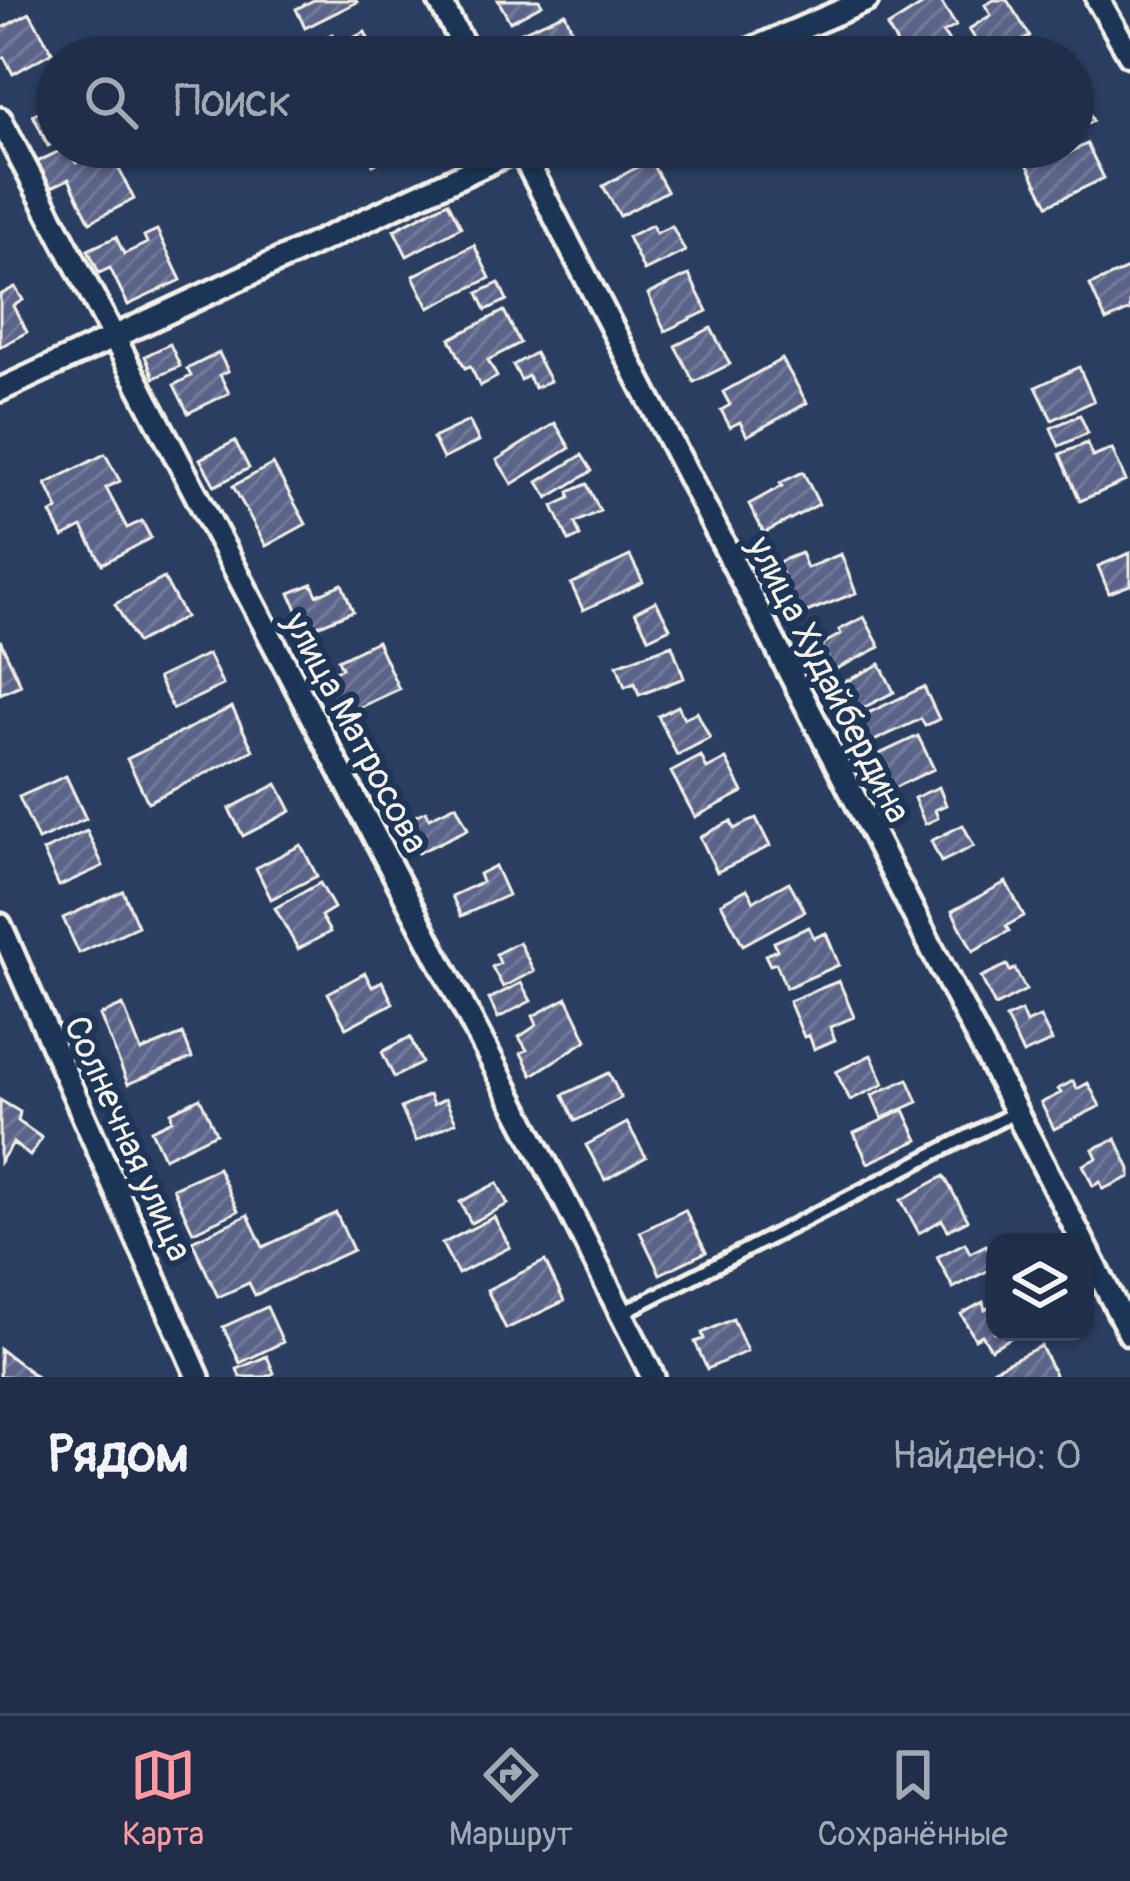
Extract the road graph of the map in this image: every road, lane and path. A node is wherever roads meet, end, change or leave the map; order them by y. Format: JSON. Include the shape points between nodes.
{"nodes":[{"id":1,"x":439,"y":0,"type":"edge"},
{"id":2,"x":867,"y":0,"type":"edge"},
{"id":3,"x":1098,"y":0,"type":"edge"},
{"id":4,"x":459,"y":36,"type":"edge"},
{"id":5,"x":783,"y":36,"type":"edge"},
{"id":6,"x":1130,"y":56,"type":"edge"},
{"id":7,"x":0,"y":119,"type":"edge"},
{"id":8,"x":478,"y":168,"type":"edge"},
{"id":9,"x":531,"y":168,"type":"edge"},
{"id":10,"x":113,"y":337,"type":"junction"},
{"id":11,"x":0,"y":390,"type":"edge"},
{"id":12,"x":0,"y":925,"type":"edge"},
{"id":13,"x":1016,"y":1112,"type":"junction"},
{"id":14,"x":1078,"y":1233,"type":"edge"},
{"id":15,"x":1094,"y":1264,"type":"edge"},
{"id":16,"x":622,"y":1313,"type":"junction"},
{"id":17,"x":1130,"y":1334,"type":"edge"},
{"id":18,"x":198,"y":1377,"type":"edge"},
{"id":19,"x":653,"y":1377,"type":"edge"}],
"edges":[{"from":1,"to":4,"type":"street"},
{"from":2,"to":5,"type":"street"},
{"from":3,"to":6,"type":"street"},
{"from":7,"to":10,"type":"street","name":"улица Матросова"},
{"from":8,"to":10,"type":"street"},
{"from":9,"to":13,"type":"street","name":"улица Худайбердина"},
{"from":10,"to":11,"type":"street"},
{"from":10,"to":16,"type":"street","name":"улица Матросова"},
{"from":12,"to":18,"type":"street","name":"Солнечная улица"},
{"from":13,"to":14,"type":"street","name":"улица Худайбердина"},
{"from":13,"to":16,"type":"lane"},
{"from":15,"to":17,"type":"street","name":"улица Худайбердина"},
{"from":16,"to":19,"type":"street","name":"улица Матросова"}]}
